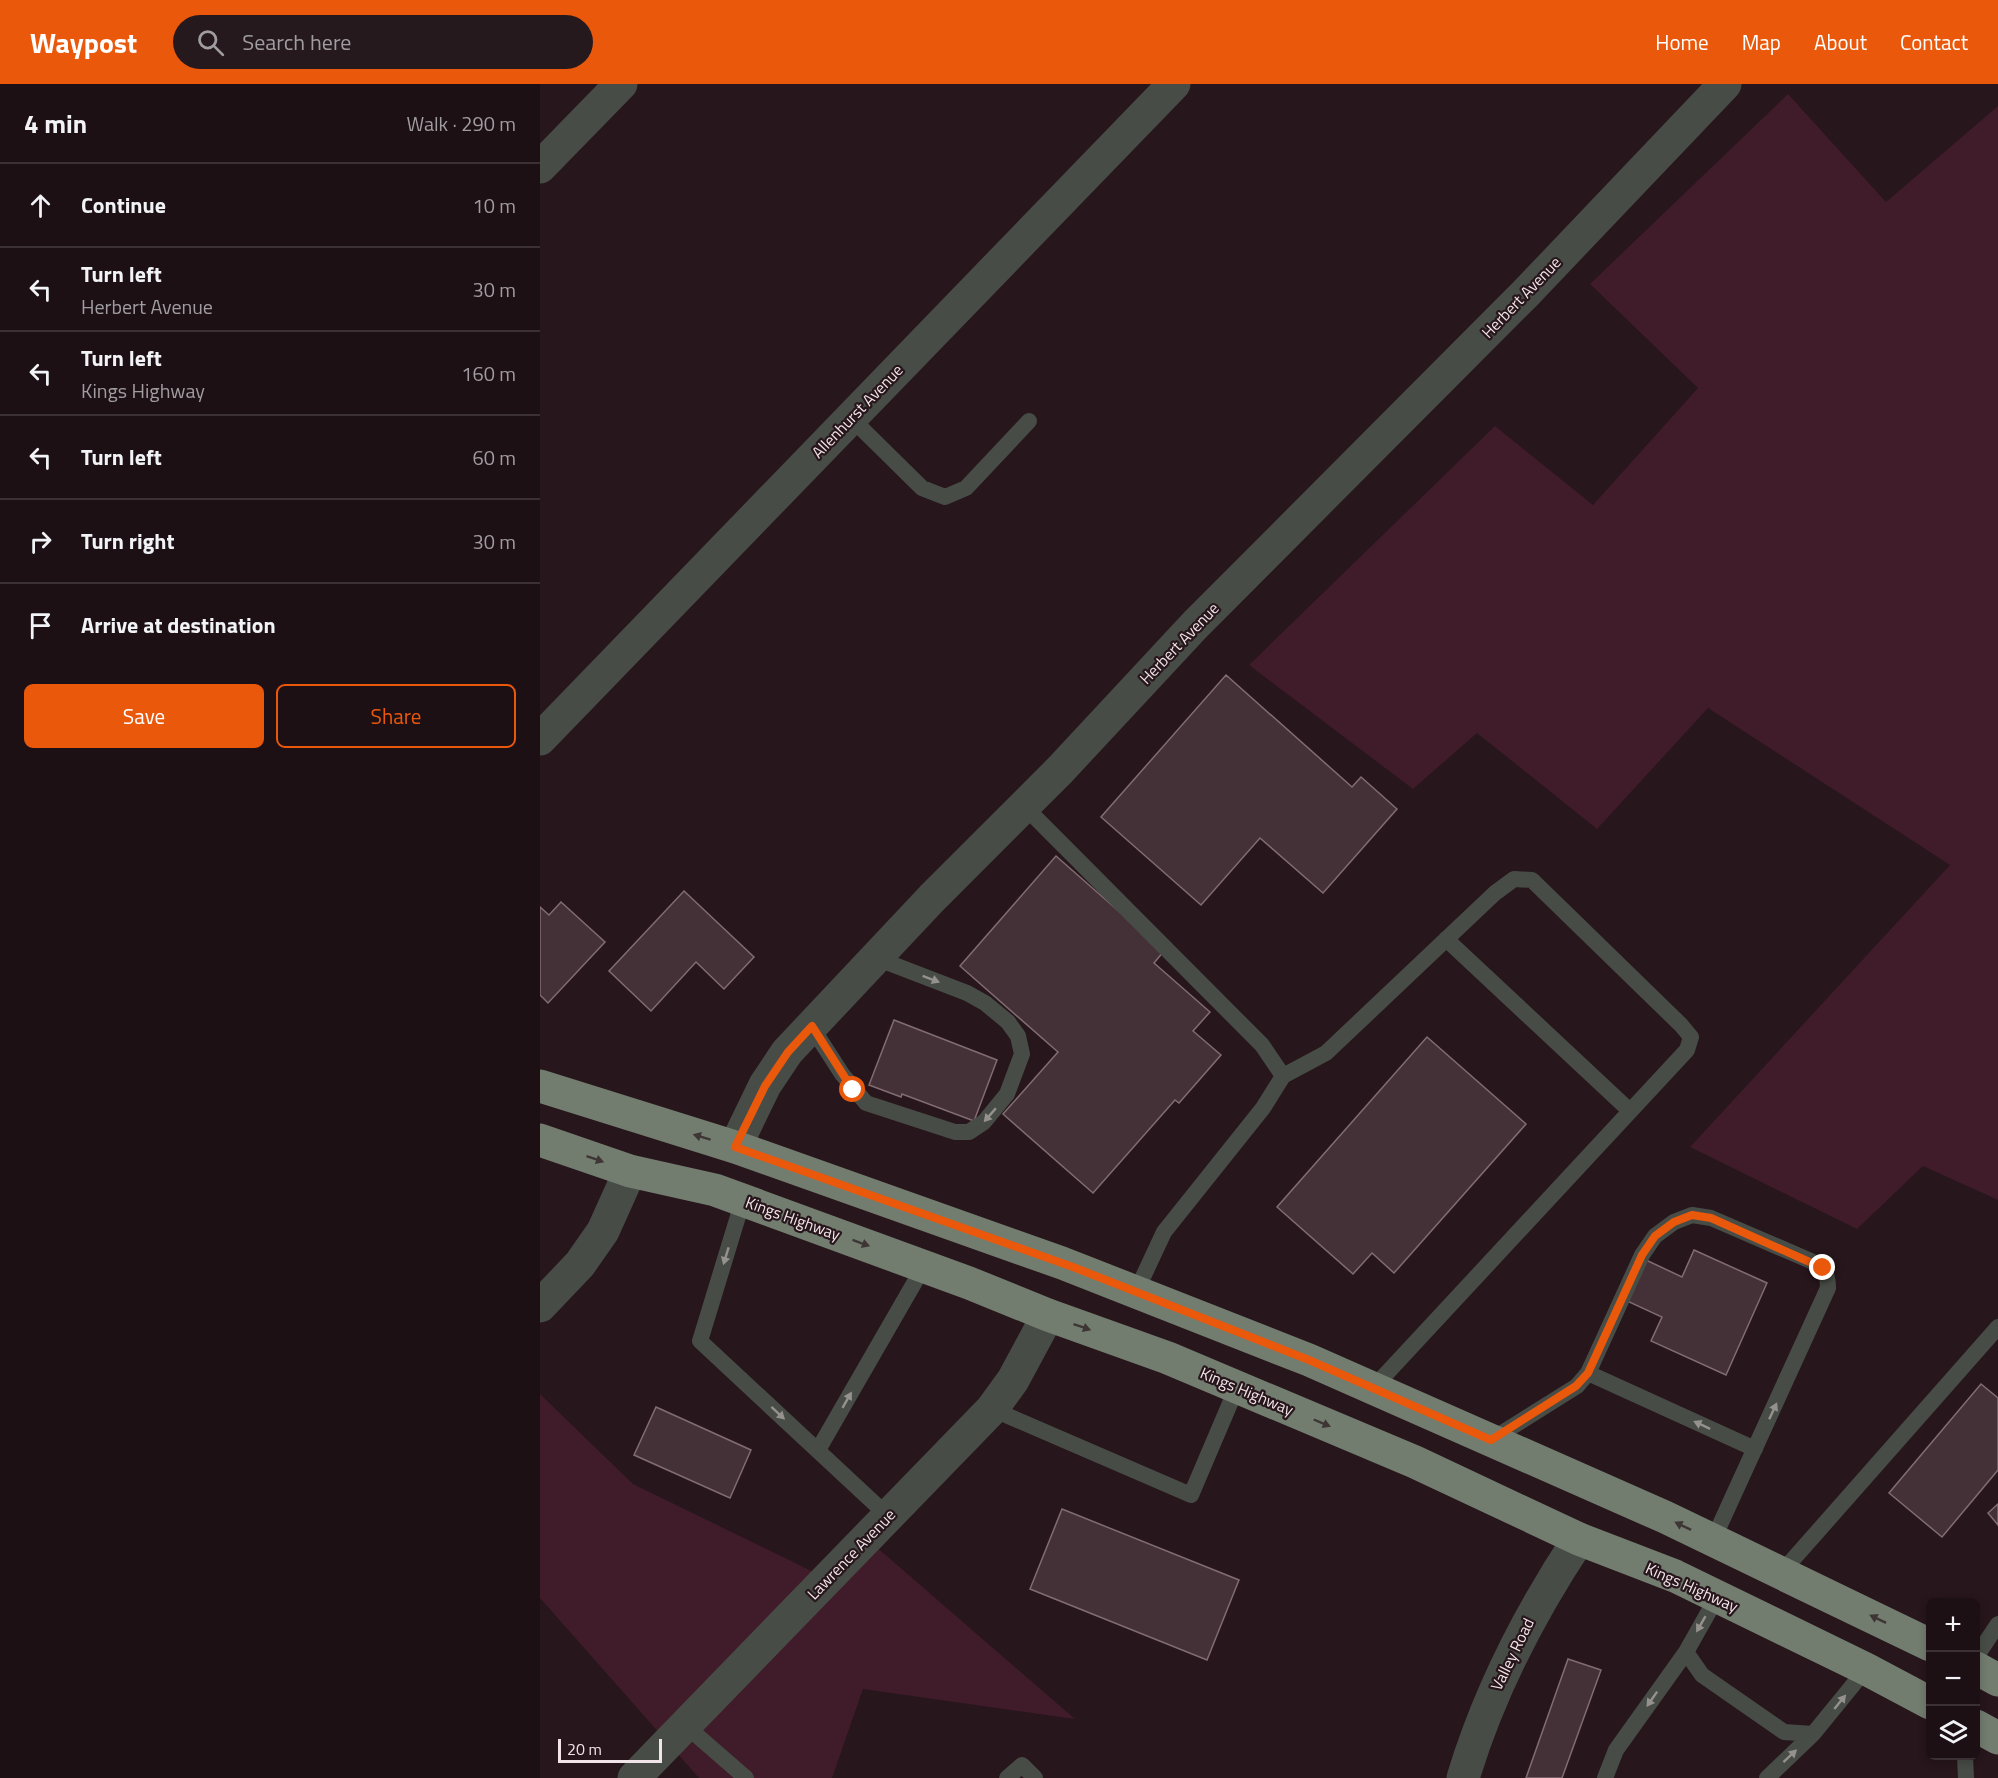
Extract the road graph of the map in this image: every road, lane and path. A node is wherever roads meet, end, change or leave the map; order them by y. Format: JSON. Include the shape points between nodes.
{"nodes":[{"id":1,"x":621,"y":84,"type":"edge"},
{"id":2,"x":1174,"y":84,"type":"edge"},
{"id":3,"x":1725,"y":84,"type":"edge"},
{"id":4,"x":540,"y":167,"type":"edge"},
{"id":5,"x":851,"y":418,"type":"junction"},
{"id":6,"x":1029,"y":421,"type":"dead end"},
{"id":7,"x":540,"y":739,"type":"edge"},
{"id":8,"x":1024,"y":806,"type":"junction"},
{"id":9,"x":1446,"y":939,"type":"junction"},
{"id":10,"x":876,"y":958,"type":"junction"},
{"id":11,"x":812,"y":1026,"type":"junction"},
{"id":12,"x":1282,"y":1076,"type":"junction"},
{"id":13,"x":540,"y":1086,"type":"edge"},
{"id":14,"x":1630,"y":1111,"type":"junction"},
{"id":15,"x":540,"y":1140,"type":"edge"},
{"id":16,"x":735,"y":1147,"type":"junction"},
{"id":17,"x":630,"y":1171,"type":"junction"},
{"id":18,"x":743,"y":1200,"type":"junction"},
{"id":19,"x":924,"y":1266,"type":"junction"},
{"id":20,"x":1136,"y":1292,"type":"junction"},
{"id":21,"x":540,"y":1306,"type":"edge"},
{"id":22,"x":1048,"y":1315,"type":"junction"},
{"id":23,"x":1998,"y":1328,"type":"edge"},
{"id":24,"x":1588,"y":1373,"type":"junction"},
{"id":25,"x":1237,"y":1387,"type":"junction"},
{"id":26,"x":1373,"y":1388,"type":"junction"},
{"id":27,"x":992,"y":1409,"type":"junction"},
{"id":28,"x":1491,"y":1440,"type":"junction"},
{"id":29,"x":1755,"y":1449,"type":"junction"},
{"id":30,"x":818,"y":1450,"type":"junction"},
{"id":31,"x":888,"y":1516,"type":"junction"},
{"id":32,"x":1579,"y":1539,"type":"junction"},
{"id":33,"x":1713,"y":1540,"type":"junction"},
{"id":34,"x":1781,"y":1573,"type":"junction"},
{"id":35,"x":1717,"y":1597,"type":"junction"},
{"id":36,"x":1998,"y":1624,"type":"edge"},
{"id":37,"x":1926,"y":1643,"type":"edge"},
{"id":38,"x":1686,"y":1652,"type":"junction"},
{"id":39,"x":1979,"y":1652,"type":"edge"},
{"id":40,"x":1866,"y":1669,"type":"junction"},
{"id":41,"x":1980,"y":1670,"type":"edge"},
{"id":42,"x":1998,"y":1680,"type":"edge"},
{"id":43,"x":1926,"y":1701,"type":"edge"},
{"id":44,"x":685,"y":1725,"type":"junction"},
{"id":45,"x":1980,"y":1728,"type":"edge"},
{"id":46,"x":1813,"y":1734,"type":"junction"},
{"id":47,"x":1998,"y":1738,"type":"edge"},
{"id":48,"x":1965,"y":1760,"type":"edge"},
{"id":49,"x":635,"y":1777,"type":"edge"},
{"id":50,"x":746,"y":1778,"type":"edge"},
{"id":51,"x":1007,"y":1778,"type":"edge"},
{"id":52,"x":1035,"y":1778,"type":"edge"},
{"id":53,"x":1463,"y":1778,"type":"edge"},
{"id":54,"x":1605,"y":1778,"type":"edge"},
{"id":55,"x":1767,"y":1778,"type":"edge"},
{"id":56,"x":1966,"y":1778,"type":"edge"}],
"edges":[{"from":1,"to":4,"type":"street"},
{"from":2,"to":5,"type":"street","name":"Allenhurst Avenue"},
{"from":3,"to":8,"type":"street","name":"Herbert Avenue","via":[[1508,311],[1195,625]]},
{"from":5,"to":6,"type":"lane","via":[[922,488],[945,497],[966,488]]},
{"from":5,"to":7,"type":"street","name":"Allenhurst Avenue"},
{"from":8,"to":10,"type":"street","name":"Herbert Avenue"},
{"from":8,"to":12,"type":"lane","via":[[1262,1045]]},
{"from":9,"to":12,"type":"lane","via":[[1326,1053]]},
{"from":9,"to":14,"type":"lane"},
{"from":9,"to":14,"type":"lane","via":[[1514,879],[1532,880],[1691,1037],[1687,1050]]},
{"from":10,"to":11,"type":"street","name":"Herbert Avenue"},
{"from":10,"to":11,"type":"lane","one_way":true,"via":[[967,993],[1008,1022],[1018,1036],[1022,1054],[1007,1094],[984,1122],[969,1132],[955,1132],[866,1103]]},
{"from":11,"to":16,"type":"street","name":"Herbert Avenue","via":[[765,1086]]},
{"from":12,"to":20,"type":"lane","via":[[1263,1108],[1164,1232]]},
{"from":16,"to":13,"type":"main road","one_way":true},
{"from":14,"to":26,"type":"lane"},
{"from":15,"to":17,"type":"main road","name":"Kings Highway","one_way":true},
{"from":16,"to":20,"type":"main road"},
{"from":17,"to":18,"type":"main road","name":"Kings Highway"},
{"from":17,"to":21,"type":"street","via":[[603,1231],[580,1264]]},
{"from":18,"to":19,"type":"main road","name":"Kings Highway","one_way":true},
{"from":18,"to":30,"type":"lane","one_way":true,"via":[[700,1341]]},
{"from":19,"to":22,"type":"main road","name":"Kings Highway"},
{"from":30,"to":19,"type":"lane","one_way":true},
{"from":20,"to":26,"type":"main road"},
{"from":22,"to":25,"type":"main road","name":"Kings Highway","one_way":true},
{"from":22,"to":27,"type":"street","name":"Lawrence Avenue","via":[[1013,1380]]},
{"from":23,"to":34,"type":"lane"},
{"from":24,"to":28,"type":"lane","via":[[1576,1386]]},
{"from":29,"to":24,"type":"lane","one_way":true},
{"from":29,"to":24,"type":"lane","one_way":true,"via":[[1828,1288],[1823,1268],[1811,1261],[1711,1218],[1692,1215],[1674,1222],[1655,1236],[1642,1255]]},
{"from":25,"to":27,"type":"lane","via":[[1191,1495]]},
{"from":25,"to":32,"type":"main road","name":"Kings Highway","one_way":true,"via":[[1415,1462]]},
{"from":26,"to":28,"type":"main road"},
{"from":27,"to":31,"type":"street","name":"Lawrence Avenue"},
{"from":33,"to":28,"type":"main road","one_way":true},
{"from":29,"to":33,"type":"lane"},
{"from":30,"to":31,"type":"lane"},
{"from":31,"to":44,"type":"street","name":"Lawrence Avenue"},
{"from":32,"to":35,"type":"main road","name":"Kings Highway","via":[[1675,1576]]},
{"from":32,"to":53,"type":"street","name":"Valley Road","via":[[1508,1660]]},
{"from":33,"to":34,"type":"main road"},
{"from":37,"to":34,"type":"main road","one_way":true},
{"from":35,"to":38,"type":"lane","one_way":true},
{"from":35,"to":40,"type":"main road","name":"Kings Highway"},
{"from":36,"to":39,"type":"lane"},
{"from":38,"to":46,"type":"lane","via":[[1702,1675],[1784,1732]]},
{"from":38,"to":54,"type":"lane","one_way":true,"via":[[1616,1750]]},
{"from":40,"to":43,"type":"main road","name":"Kings Highway"},
{"from":46,"to":40,"type":"lane","one_way":true},
{"from":41,"to":42,"type":"main road"},
{"from":44,"to":49,"type":"street","name":"Lawrence Avenue"},
{"from":44,"to":50,"type":"lane"},
{"from":45,"to":47,"type":"main road"},
{"from":55,"to":46,"type":"lane","one_way":true},
{"from":48,"to":56,"type":"lane"},
{"from":51,"to":52,"type":"lane","via":[[1022,1764]]}]}
